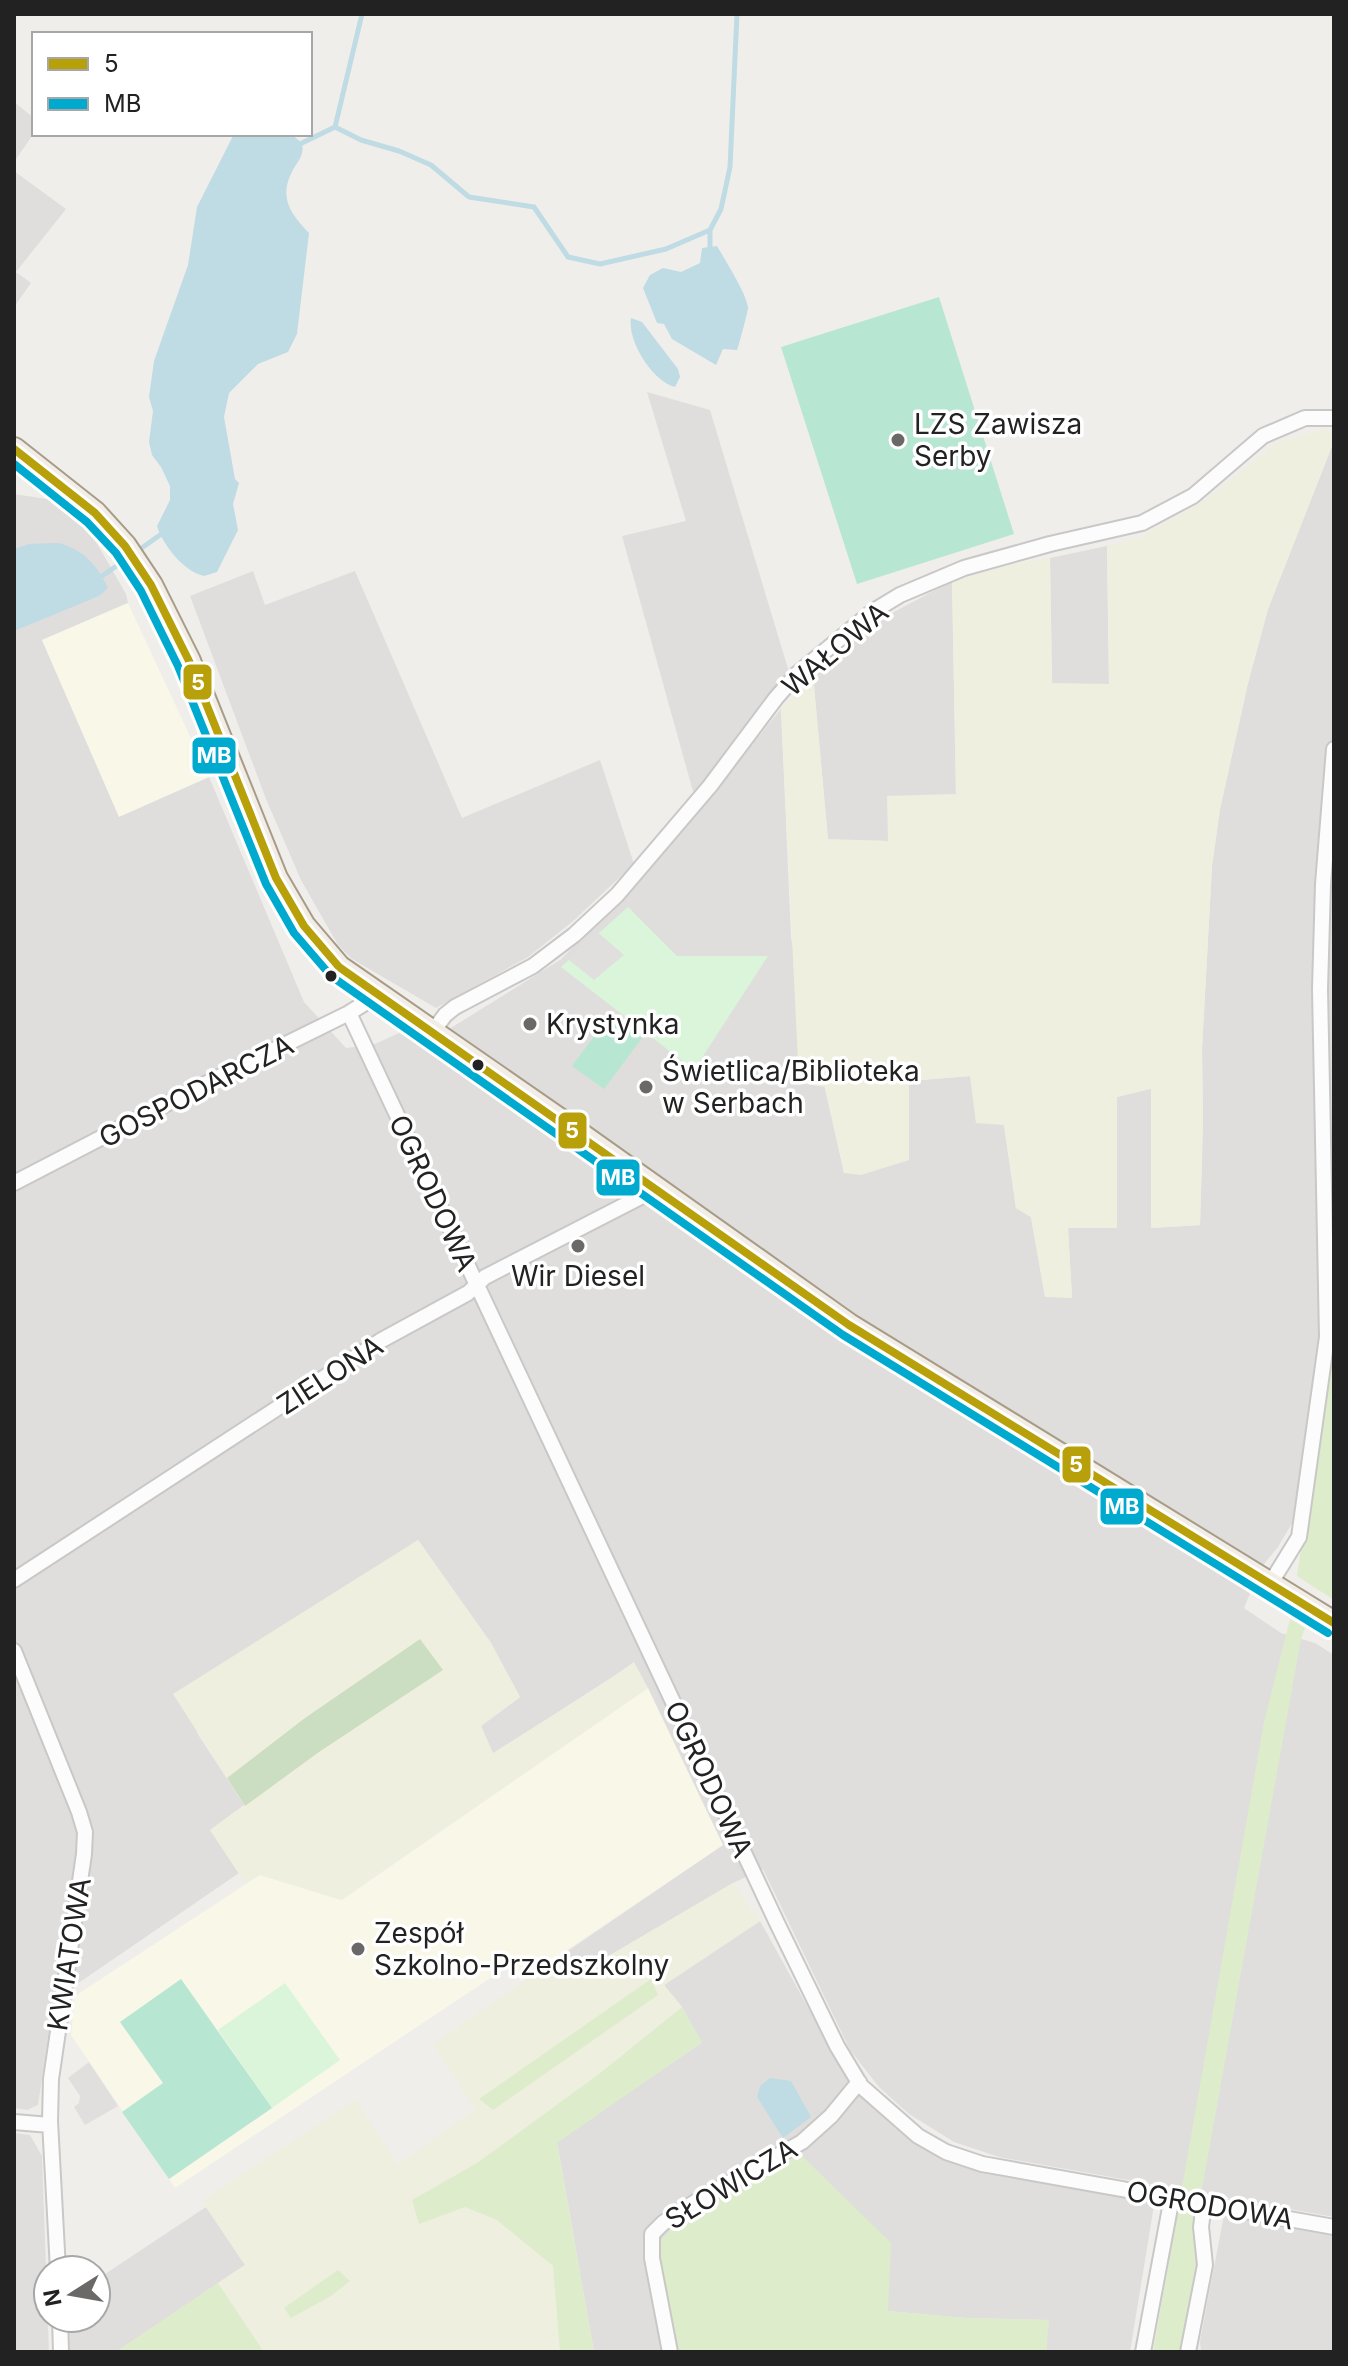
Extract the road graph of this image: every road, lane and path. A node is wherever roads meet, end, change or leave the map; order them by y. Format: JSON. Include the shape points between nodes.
{"nodes":[{"id":1,"x":1334,"y":418,"type":"edge"},
{"id":2,"x":17,"y":458,"type":"edge"},
{"id":3,"x":1334,"y":749,"type":"edge"},
{"id":4,"x":372,"y":992,"type":"junction"},
{"id":5,"x":349,"y":1013,"type":"junction"},
{"id":6,"x":432,"y":1033,"type":"junction"},
{"id":7,"x":14,"y":1183,"type":"edge"},
{"id":8,"x":656,"y":1189,"type":"junction"},
{"id":9,"x":476,"y":1285,"type":"junction"},
{"id":10,"x":14,"y":1580,"type":"edge"},
{"id":11,"x":1270,"y":1584,"type":"junction"},
{"id":12,"x":1334,"y":1623,"type":"edge"},
{"id":13,"x":15,"y":1658,"type":"edge"},
{"id":14,"x":859,"y":2082,"type":"junction"},
{"id":15,"x":14,"y":2122,"type":"edge"},
{"id":16,"x":50,"y":2125,"type":"junction"},
{"id":17,"x":1172,"y":2197,"type":"junction"},
{"id":18,"x":1204,"y":2203,"type":"junction"},
{"id":19,"x":1334,"y":2227,"type":"edge"},
{"id":20,"x":57,"y":2254,"type":"edge"},
{"id":21,"x":670,"y":2352,"type":"edge"},
{"id":22,"x":1143,"y":2352,"type":"edge"},
{"id":23,"x":1188,"y":2352,"type":"edge"}],
"edges":[{"from":1,"to":6,"type":"street","name":"WAŁOWA","via":[[1305,418],[1263,436],[1193,496],[1142,523],[964,568],[872,612],[797,674],[617,895],[533,966],[455,1007]]},
{"from":2,"to":4,"type":"main road","via":[[95,513],[138,565],[189,661],[289,902],[323,951]]},
{"from":3,"to":11,"type":"street","via":[[1320,989],[1327,1337],[1299,1537]]},
{"from":4,"to":5,"type":"street","name":"GOSPODARCZA"},
{"from":4,"to":6,"type":"main road"},
{"from":5,"to":7,"type":"street","name":"GOSPODARCZA"},
{"from":5,"to":9,"type":"street","name":"OGRODOWA"},
{"from":6,"to":8,"type":"main road"},
{"from":8,"to":9,"type":"street","name":"ZIELONA"},
{"from":8,"to":11,"type":"main road","via":[[861,1333]]},
{"from":9,"to":10,"type":"street","name":"ZIELONA","via":[[380,1341]]},
{"from":9,"to":14,"type":"street","name":"OGRODOWA","via":[[777,1923]]},
{"from":11,"to":12,"type":"main road"},
{"from":13,"to":16,"type":"street","name":"KWIATOWA","via":[[85,1832],[51,2079]]},
{"from":14,"to":17,"type":"street","name":"OGRODOWA","via":[[889,2113],[946,2152],[982,2164]]},
{"from":14,"to":21,"type":"street","name":"SŁOWICZA","via":[[802,2142],[697,2201],[652,2234]]},
{"from":15,"to":16,"type":"street"},
{"from":16,"to":20,"type":"street","name":"KWIATOWA"},
{"from":17,"to":18,"type":"street","name":"OGRODOWA"},
{"from":17,"to":22,"type":"street"},
{"from":18,"to":19,"type":"street","name":"OGRODOWA"},
{"from":18,"to":23,"type":"street","via":[[1205,2265]]}]}
